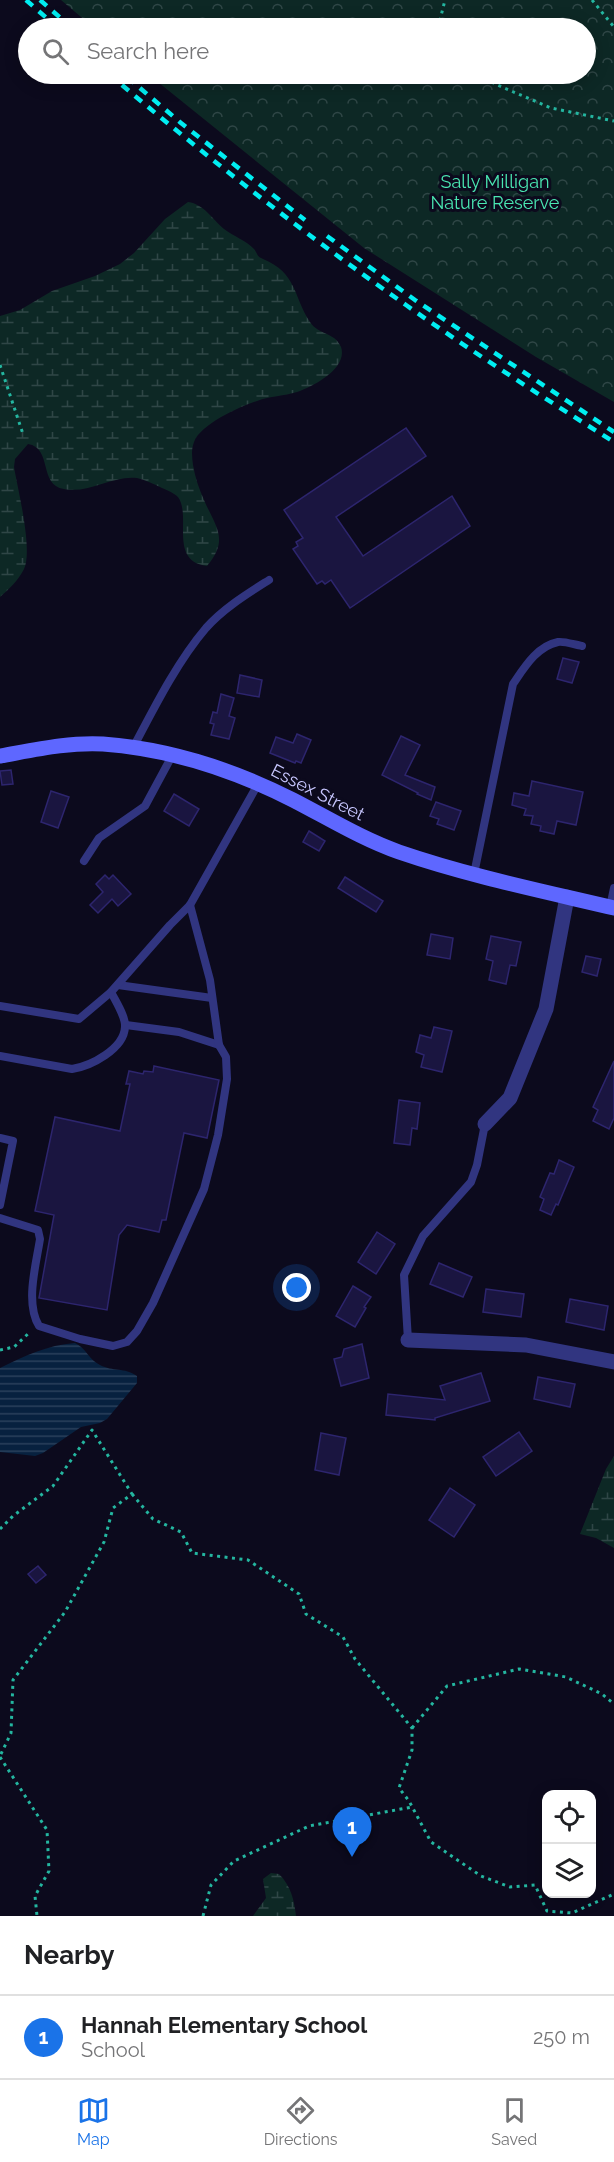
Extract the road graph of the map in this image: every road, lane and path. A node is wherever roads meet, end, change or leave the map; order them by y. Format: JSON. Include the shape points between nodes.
{"nodes":[{"id":1,"x":445,"y":0,"type":"edge"},
{"id":2,"x":592,"y":0,"type":"edge"},
{"id":3,"x":440,"y":18,"type":"edge"},
{"id":4,"x":614,"y":27,"type":"edge"},
{"id":5,"x":495,"y":84,"type":"edge"},
{"id":6,"x":614,"y":121,"type":"edge"},
{"id":7,"x":0,"y":365,"type":"edge"},
{"id":8,"x":23,"y":434,"type":"dead end"},
{"id":9,"x":269,"y":580,"type":"dead end"},
{"id":10,"x":582,"y":646,"type":"dead end"},
{"id":11,"x":133,"y":748,"type":"junction"},
{"id":12,"x":173,"y":754,"type":"junction"},
{"id":13,"x":0,"y":756,"type":"edge"},
{"id":14,"x":258,"y":784,"type":"junction"},
{"id":15,"x":84,"y":861,"type":"dead end"},
{"id":16,"x":474,"y":874,"type":"junction"},
{"id":17,"x":614,"y":888,"type":"edge"},
{"id":18,"x":567,"y":897,"type":"junction"},
{"id":19,"x":190,"y":905,"type":"junction"},
{"id":20,"x":612,"y":908,"type":"edge"},
{"id":21,"x":114,"y":988,"type":"junction"},
{"id":22,"x":212,"y":998,"type":"junction"},
{"id":23,"x":0,"y":1006,"type":"edge"},
{"id":24,"x":126,"y":1025,"type":"junction"},
{"id":25,"x":219,"y":1045,"type":"junction"},
{"id":26,"x":0,"y":1056,"type":"edge"},
{"id":27,"x":485,"y":1124,"type":"joint"},
{"id":28,"x":0,"y":1138,"type":"edge"},
{"id":29,"x":0,"y":1205,"type":"edge"},
{"id":30,"x":0,"y":1218,"type":"edge"},
{"id":31,"x":39,"y":1326,"type":"junction"},
{"id":32,"x":408,"y":1340,"type":"joint"},
{"id":33,"x":0,"y":1350,"type":"edge"},
{"id":34,"x":614,"y":1362,"type":"edge"},
{"id":35,"x":132,"y":1494,"type":"junction"},
{"id":36,"x":0,"y":1529,"type":"edge"},
{"id":37,"x":614,"y":1704,"type":"edge"},
{"id":38,"x":412,"y":1728,"type":"junction"},
{"id":39,"x":0,"y":1757,"type":"edge"},
{"id":40,"x":412,"y":1807,"type":"junction"},
{"id":41,"x":614,"y":1894,"type":"edge"},
{"id":42,"x":37,"y":1916,"type":"edge"},
{"id":43,"x":203,"y":1916,"type":"edge"}],
"edges":[{"from":1,"to":3,"type":"path"},
{"from":2,"to":4,"type":"path"},
{"from":5,"to":6,"type":"path","via":[[551,108]]},
{"from":7,"to":8,"type":"path"},
{"from":9,"to":11,"type":"lane","via":[[235,601],[206,628]]},
{"from":10,"to":16,"type":"lane","via":[[559,642],[541,650],[513,684]]},
{"from":11,"to":12,"type":"main road","name":"Essex Street"},
{"from":11,"to":13,"type":"main road","name":"Essex Street","via":[[75,745]]},
{"from":12,"to":14,"type":"main road","name":"Essex Street"},
{"from":12,"to":15,"type":"lane","via":[[145,806],[99,838]]},
{"from":14,"to":16,"type":"main road","name":"Essex Street","via":[[398,852]]},
{"from":14,"to":19,"type":"lane"},
{"from":16,"to":18,"type":"main road","name":"Essex Street"},
{"from":17,"to":20,"type":"lane"},
{"from":18,"to":20,"type":"main road","name":"Essex Street"},
{"from":18,"to":27,"type":"street","via":[[546,1009],[510,1098]]},
{"from":19,"to":21,"type":"lane"},
{"from":19,"to":22,"type":"lane"},
{"from":21,"to":22,"type":"lane"},
{"from":21,"to":23,"type":"lane","via":[[79,1019]]},
{"from":21,"to":24,"type":"lane"},
{"from":22,"to":25,"type":"lane"},
{"from":24,"to":25,"type":"lane","via":[[179,1032]]},
{"from":24,"to":26,"type":"lane","via":[[123,1038],[111,1050],[84,1067],[72,1069]]},
{"from":25,"to":31,"type":"lane","via":[[226,1057],[227,1079],[204,1189],[137,1331],[128,1342],[113,1346]]},
{"from":27,"to":32,"type":"lane","via":[[471,1182],[423,1236],[404,1275]]},
{"from":28,"to":29,"type":"lane","via":[[13,1141]]},
{"from":30,"to":31,"type":"lane","via":[[38,1230],[32,1304]]},
{"from":31,"to":33,"type":"path","via":[[14,1347]]},
{"from":32,"to":34,"type":"street","via":[[526,1345]]},
{"from":35,"to":36,"type":"path","via":[[92,1430],[53,1486]]},
{"from":35,"to":38,"type":"path","via":[[153,1519],[181,1532],[192,1553],[248,1560],[299,1594],[306,1614],[343,1637],[355,1659]]},
{"from":35,"to":39,"type":"path","via":[[113,1509],[104,1542],[65,1612],[13,1680],[11,1733]]},
{"from":37,"to":38,"type":"path","via":[[566,1677],[519,1669],[447,1686]]},
{"from":38,"to":40,"type":"path","via":[[412,1750],[399,1788]]},
{"from":39,"to":42,"type":"path","via":[[47,1830],[49,1871],[35,1896]]},
{"from":40,"to":41,"type":"path","via":[[431,1842],[481,1876],[510,1887],[536,1885],[547,1911],[572,1913]]},
{"from":40,"to":43,"type":"path","via":[[309,1826],[234,1862],[211,1885]]}]}
